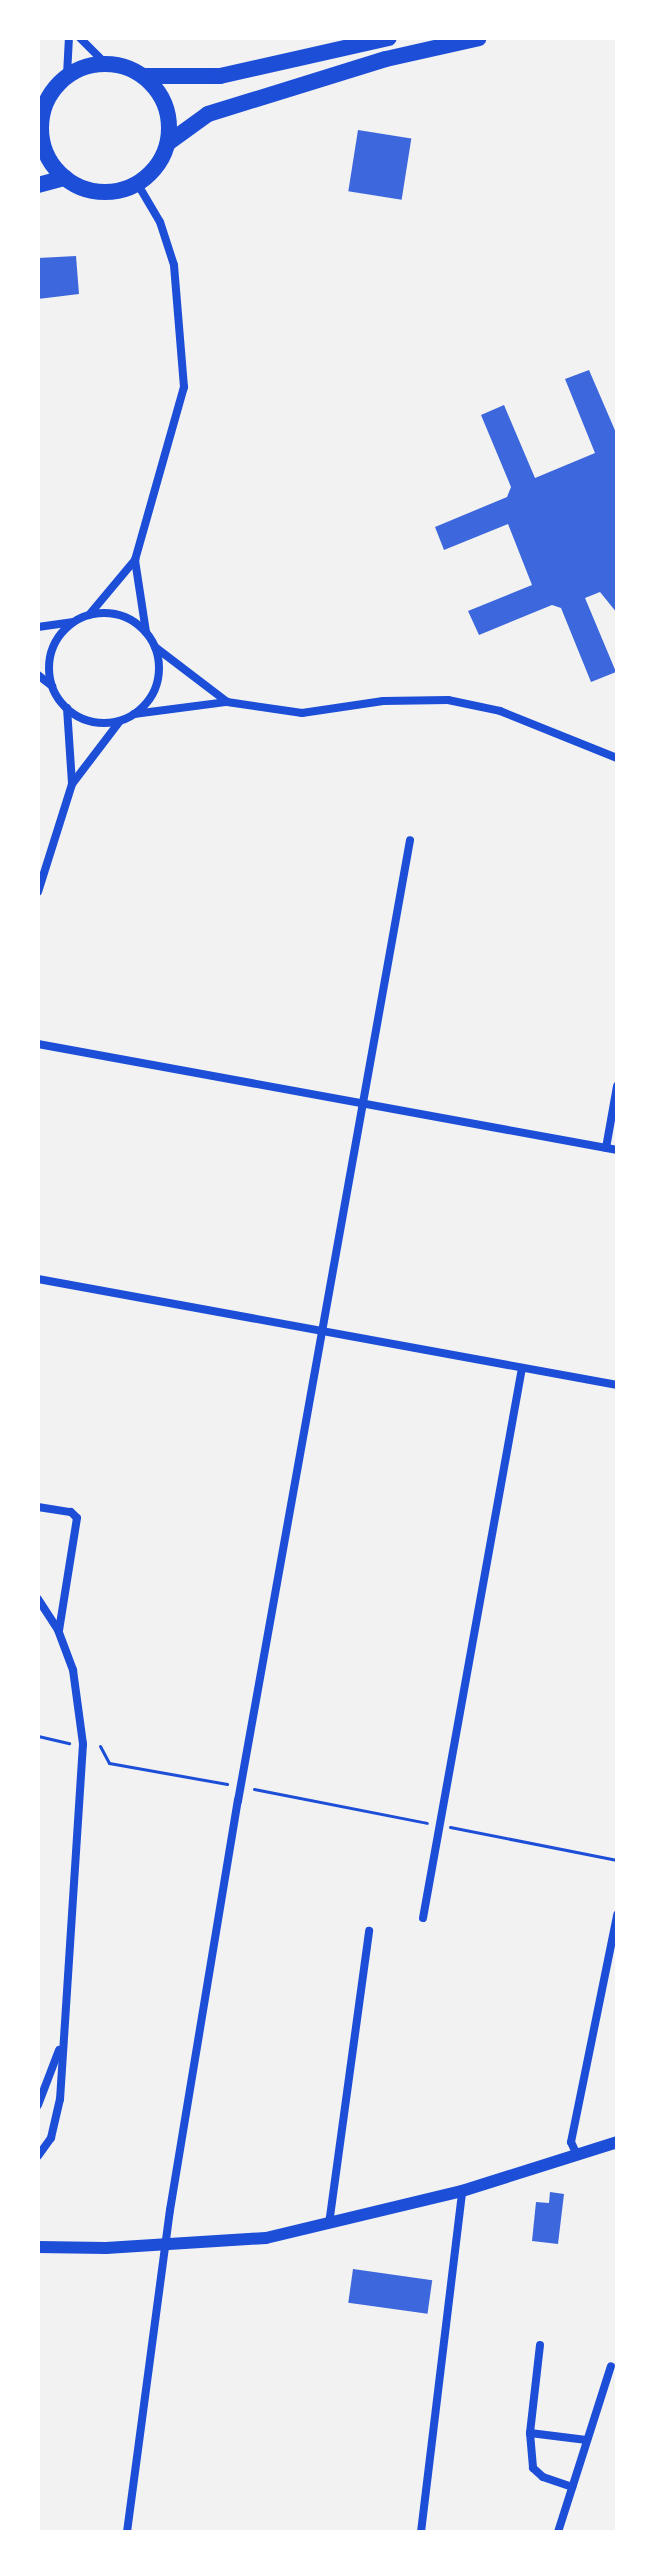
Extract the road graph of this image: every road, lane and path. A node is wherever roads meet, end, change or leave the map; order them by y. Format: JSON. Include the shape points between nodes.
{"nodes":[{"id":1,"x":69,"y":38,"type":"edge"},
{"id":2,"x":80,"y":38,"type":"edge"},
{"id":3,"x":389,"y":38,"type":"edge"},
{"id":4,"x":479,"y":38,"type":"edge"},
{"id":5,"x":105,"y":63,"type":"junction"},
{"id":6,"x":67,"y":75,"type":"junction"},
{"id":7,"x":144,"y":76,"type":"junction"},
{"id":8,"x":39,"y":125,"type":"edge"},
{"id":9,"x":168,"y":143,"type":"junction"},
{"id":10,"x":65,"y":178,"type":"junction"},
{"id":11,"x":137,"y":183,"type":"junction"},
{"id":12,"x":38,"y":185,"type":"edge"},
{"id":13,"x":135,"y":560,"type":"junction"},
{"id":14,"x":89,"y":615,"type":"junction"},
{"id":15,"x":73,"y":622,"type":"junction"},
{"id":16,"x":38,"y":627,"type":"edge"},
{"id":17,"x":146,"y":632,"type":"junction"},
{"id":18,"x":155,"y":647,"type":"junction"},
{"id":19,"x":38,"y":675,"type":"edge"},
{"id":20,"x":52,"y":686,"type":"junction"},
{"id":21,"x":227,"y":702,"type":"junction"},
{"id":22,"x":67,"y":708,"type":"junction"},
{"id":23,"x":134,"y":714,"type":"junction"},
{"id":24,"x":120,"y":721,"type":"junction"},
{"id":25,"x":617,"y":758,"type":"edge"},
{"id":26,"x":72,"y":784,"type":"junction"},
{"id":27,"x":410,"y":840,"type":"dead end"},
{"id":28,"x":38,"y":892,"type":"edge"},
{"id":29,"x":38,"y":1044,"type":"edge"},
{"id":30,"x":617,"y":1086,"type":"edge"},
{"id":31,"x":363,"y":1104,"type":"junction"},
{"id":32,"x":606,"y":1148,"type":"junction"},
{"id":33,"x":617,"y":1150,"type":"edge"},
{"id":34,"x":38,"y":1279,"type":"edge"},
{"id":35,"x":323,"y":1331,"type":"junction"},
{"id":36,"x":522,"y":1368,"type":"junction"},
{"id":37,"x":617,"y":1385,"type":"edge"},
{"id":38,"x":38,"y":1507,"type":"edge"},
{"id":39,"x":38,"y":1599,"type":"edge"},
{"id":40,"x":58,"y":1630,"type":"junction"},
{"id":41,"x":38,"y":1736,"type":"edge"},
{"id":42,"x":71,"y":1743,"type":"dead end"},
{"id":43,"x":100,"y":1746,"type":"dead end"},
{"id":44,"x":241,"y":1787,"type":"junction"},
{"id":45,"x":438,"y":1825,"type":"junction"},
{"id":46,"x":617,"y":1860,"type":"edge"},
{"id":47,"x":617,"y":1915,"type":"edge"},
{"id":48,"x":423,"y":1918,"type":"dead end"},
{"id":49,"x":369,"y":1931,"type":"dead end"},
{"id":50,"x":62,"y":2038,"type":"junction"},
{"id":51,"x":38,"y":2105,"type":"edge"},
{"id":52,"x":617,"y":2142,"type":"edge"},
{"id":53,"x":577,"y":2155,"type":"junction"},
{"id":54,"x":38,"y":2156,"type":"edge"},
{"id":55,"x":462,"y":2191,"type":"junction"},
{"id":56,"x":329,"y":2224,"type":"junction"},
{"id":57,"x":38,"y":2237,"type":"edge"},
{"id":58,"x":166,"y":2244,"type":"junction"},
{"id":59,"x":44,"y":2248,"type":"edge"},
{"id":60,"x":540,"y":2345,"type":"dead end"},
{"id":61,"x":611,"y":2366,"type":"dead end"},
{"id":62,"x":530,"y":2433,"type":"junction"},
{"id":63,"x":587,"y":2440,"type":"junction"},
{"id":64,"x":572,"y":2487,"type":"junction"},
{"id":65,"x":127,"y":2532,"type":"edge"},
{"id":66,"x":421,"y":2532,"type":"edge"},
{"id":67,"x":558,"y":2532,"type":"edge"}],
"edges":[{"from":1,"to":6,"type":"street"},
{"from":2,"to":5,"type":"street"},
{"from":3,"to":7,"type":"main road","via":[[220,76]]},
{"from":4,"to":9,"type":"main road","via":[[386,59],[208,114]]},
{"from":5,"to":6,"type":"main road"},
{"from":5,"to":7,"type":"main road"},
{"from":6,"to":8,"type":"main road","via":[[54,88]]},
{"from":7,"to":9,"type":"main road","via":[[166,106]]},
{"from":8,"to":10,"type":"main road","via":[[50,161]]},
{"from":9,"to":11,"type":"main road","via":[[151,173]]},
{"from":10,"to":11,"type":"main road","via":[[98,192]]},
{"from":10,"to":12,"type":"main road"},
{"from":11,"to":13,"type":"street","via":[[160,222],[174,265],[184,387]]},
{"from":13,"to":14,"type":"street"},
{"from":13,"to":17,"type":"street"},
{"from":14,"to":15,"type":"street"},
{"from":14,"to":17,"type":"street","via":[[120,615]]},
{"from":15,"to":16,"type":"street"},
{"from":15,"to":20,"type":"street","via":[[52,651]]},
{"from":17,"to":18,"type":"street"},
{"from":18,"to":21,"type":"street"},
{"from":18,"to":23,"type":"street","via":[[159,677]]},
{"from":19,"to":20,"type":"street"},
{"from":20,"to":22,"type":"street"},
{"from":21,"to":23,"type":"street"},
{"from":21,"to":25,"type":"street","via":[[302,713],[383,701],[448,700],[500,711]]},
{"from":22,"to":24,"type":"street","via":[[92,722]]},
{"from":22,"to":26,"type":"street"},
{"from":23,"to":24,"type":"street"},
{"from":24,"to":26,"type":"street"},
{"from":26,"to":28,"type":"street"},
{"from":27,"to":31,"type":"street"},
{"from":29,"to":31,"type":"street"},
{"from":30,"to":32,"type":"street"},
{"from":31,"to":32,"type":"street"},
{"from":31,"to":35,"type":"street"},
{"from":32,"to":33,"type":"street"},
{"from":34,"to":35,"type":"street"},
{"from":35,"to":36,"type":"street"},
{"from":35,"to":44,"type":"street"},
{"from":36,"to":37,"type":"street"},
{"from":36,"to":45,"type":"street"},
{"from":38,"to":40,"type":"street","via":[[71,1512],[77,1518]]},
{"from":39,"to":40,"type":"street"},
{"from":40,"to":50,"type":"street","via":[[73,1670],[83,1744]]},
{"from":41,"to":42,"type":"path"},
{"from":43,"to":44,"type":"path","via":[[109,1763]]},
{"from":44,"to":45,"type":"path"},
{"from":44,"to":58,"type":"street"},
{"from":45,"to":46,"type":"path"},
{"from":45,"to":48,"type":"street"},
{"from":47,"to":53,"type":"street","via":[[571,2142]]},
{"from":49,"to":56,"type":"street"},
{"from":50,"to":51,"type":"street"},
{"from":50,"to":54,"type":"street","via":[[55,2125]]},
{"from":52,"to":53,"type":"street"},
{"from":53,"to":55,"type":"street"},
{"from":55,"to":56,"type":"street"},
{"from":55,"to":66,"type":"street"},
{"from":56,"to":58,"type":"street","via":[[266,2238]]},
{"from":57,"to":59,"type":"street"},
{"from":58,"to":59,"type":"street"},
{"from":58,"to":65,"type":"street"},
{"from":60,"to":62,"type":"street"},
{"from":61,"to":63,"type":"street"},
{"from":62,"to":63,"type":"street"},
{"from":62,"to":64,"type":"street","via":[[533,2468]]},
{"from":63,"to":64,"type":"street"},
{"from":64,"to":67,"type":"street"}]}
